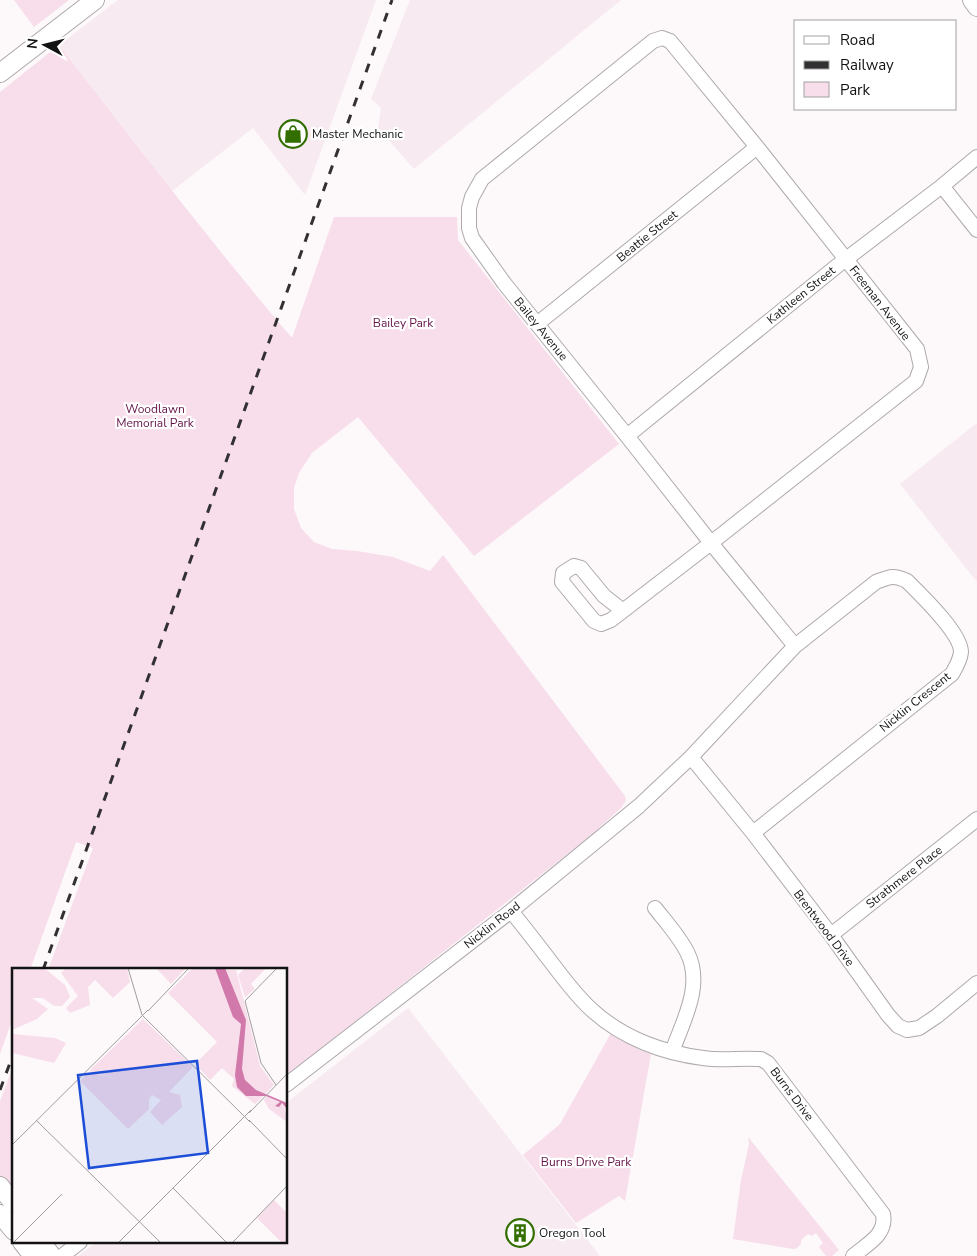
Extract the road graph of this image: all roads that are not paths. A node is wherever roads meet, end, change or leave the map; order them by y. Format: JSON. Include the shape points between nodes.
{"nodes":[{"id":1,"x":95,"y":0,"type":"edge"},
{"id":2,"x":972,"y":0,"type":"edge"},
{"id":3,"x":977,"y":7,"type":"edge"},
{"id":4,"x":662,"y":38,"type":"joint"},
{"id":5,"x":0,"y":73,"type":"edge"},
{"id":6,"x":757,"y":147,"type":"junction"},
{"id":7,"x":977,"y":157,"type":"edge"},
{"id":8,"x":942,"y":186,"type":"junction"},
{"id":9,"x":977,"y":230,"type":"edge"},
{"id":10,"x":846,"y":259,"type":"junction"},
{"id":11,"x":537,"y":324,"type":"junction"},
{"id":12,"x":627,"y":436,"type":"junction"},
{"id":13,"x":711,"y":543,"type":"junction"},
{"id":14,"x":622,"y":610,"type":"dead end"},
{"id":15,"x":795,"y":646,"type":"junction"},
{"id":16,"x":691,"y":757,"type":"junction"},
{"id":17,"x":977,"y":819,"type":"edge"},
{"id":18,"x":753,"y":833,"type":"junction"},
{"id":19,"x":655,"y":908,"type":"dead end"},
{"id":20,"x":511,"y":911,"type":"junction"},
{"id":21,"x":830,"y":935,"type":"junction"},
{"id":22,"x":977,"y":983,"type":"edge"},
{"id":23,"x":672,"y":1052,"type":"junction"},
{"id":24,"x":288,"y":1083,"type":"edge"},
{"id":25,"x":0,"y":1186,"type":"edge"},
{"id":26,"x":12,"y":1201,"type":"edge"},
{"id":27,"x":0,"y":1214,"type":"edge"},
{"id":28,"x":12,"y":1229,"type":"edge"},
{"id":29,"x":24,"y":1244,"type":"edge"},
{"id":30,"x":43,"y":1244,"type":"edge"},
{"id":31,"x":77,"y":1244,"type":"edge"},
{"id":32,"x":33,"y":1256,"type":"edge"},
{"id":33,"x":52,"y":1256,"type":"edge"},
{"id":34,"x":62,"y":1256,"type":"edge"},
{"id":35,"x":853,"y":1256,"type":"edge"}],
"edges":[{"from":1,"to":5,"type":"main road"},
{"from":2,"to":3,"type":"main road"},
{"from":4,"to":6,"type":"street","name":"Freeman Avenue","via":[[670,41]]},
{"from":4,"to":11,"type":"street","name":"Bailey Avenue","via":[[653,41],[482,179],[472,197],[469,208],[472,238]]},
{"from":6,"to":10,"type":"street","name":"Freeman Avenue"},
{"from":6,"to":11,"type":"street","name":"Beattie Street"},
{"from":7,"to":8,"type":"street","name":"Kathleen Street"},
{"from":8,"to":9,"type":"street"},
{"from":8,"to":10,"type":"street","name":"Kathleen Street"},
{"from":10,"to":12,"type":"street","name":"Kathleen Street"},
{"from":10,"to":13,"type":"street","name":"Freeman Avenue","via":[[917,349],[921,366],[916,381]]},
{"from":11,"to":12,"type":"street","name":"Bailey Avenue"},
{"from":12,"to":13,"type":"street","name":"Bailey Avenue"},
{"from":13,"to":14,"type":"street","name":"Freeman Avenue"},
{"from":13,"to":15,"type":"street","name":"Bailey Avenue"},
{"from":15,"to":16,"type":"street","name":"Nicklin Crescent"},
{"from":15,"to":18,"type":"street","name":"Nicklin Crescent","via":[[876,582],[892,576],[907,581],[943,620],[961,650],[952,674]]},
{"from":16,"to":18,"type":"street","name":"Brentwood Drive"},
{"from":16,"to":20,"type":"street","name":"Nicklin Road","via":[[639,806]]},
{"from":17,"to":21,"type":"street","name":"Strathmere Place"},
{"from":18,"to":21,"type":"street","name":"Brentwood Drive"},
{"from":19,"to":23,"type":"street","via":[[686,950],[693,968],[690,1003]]},
{"from":20,"to":23,"type":"street","name":"Burns Drive","via":[[594,1012],[637,1040]]},
{"from":20,"to":24,"type":"street","name":"Nicklin Road"},
{"from":21,"to":22,"type":"street","name":"Brentwood Drive","via":[[888,1015],[907,1030],[919,1028],[937,1016]]},
{"from":23,"to":35,"type":"street","name":"Burns Drive","via":[[705,1059],[747,1058],[768,1063],[883,1214],[882,1230]]},
{"from":25,"to":26,"type":"main road"},
{"from":27,"to":28,"type":"main road"},
{"from":29,"to":32,"type":"main road"},
{"from":30,"to":33,"type":"main road"},
{"from":31,"to":34,"type":"street"}]}
